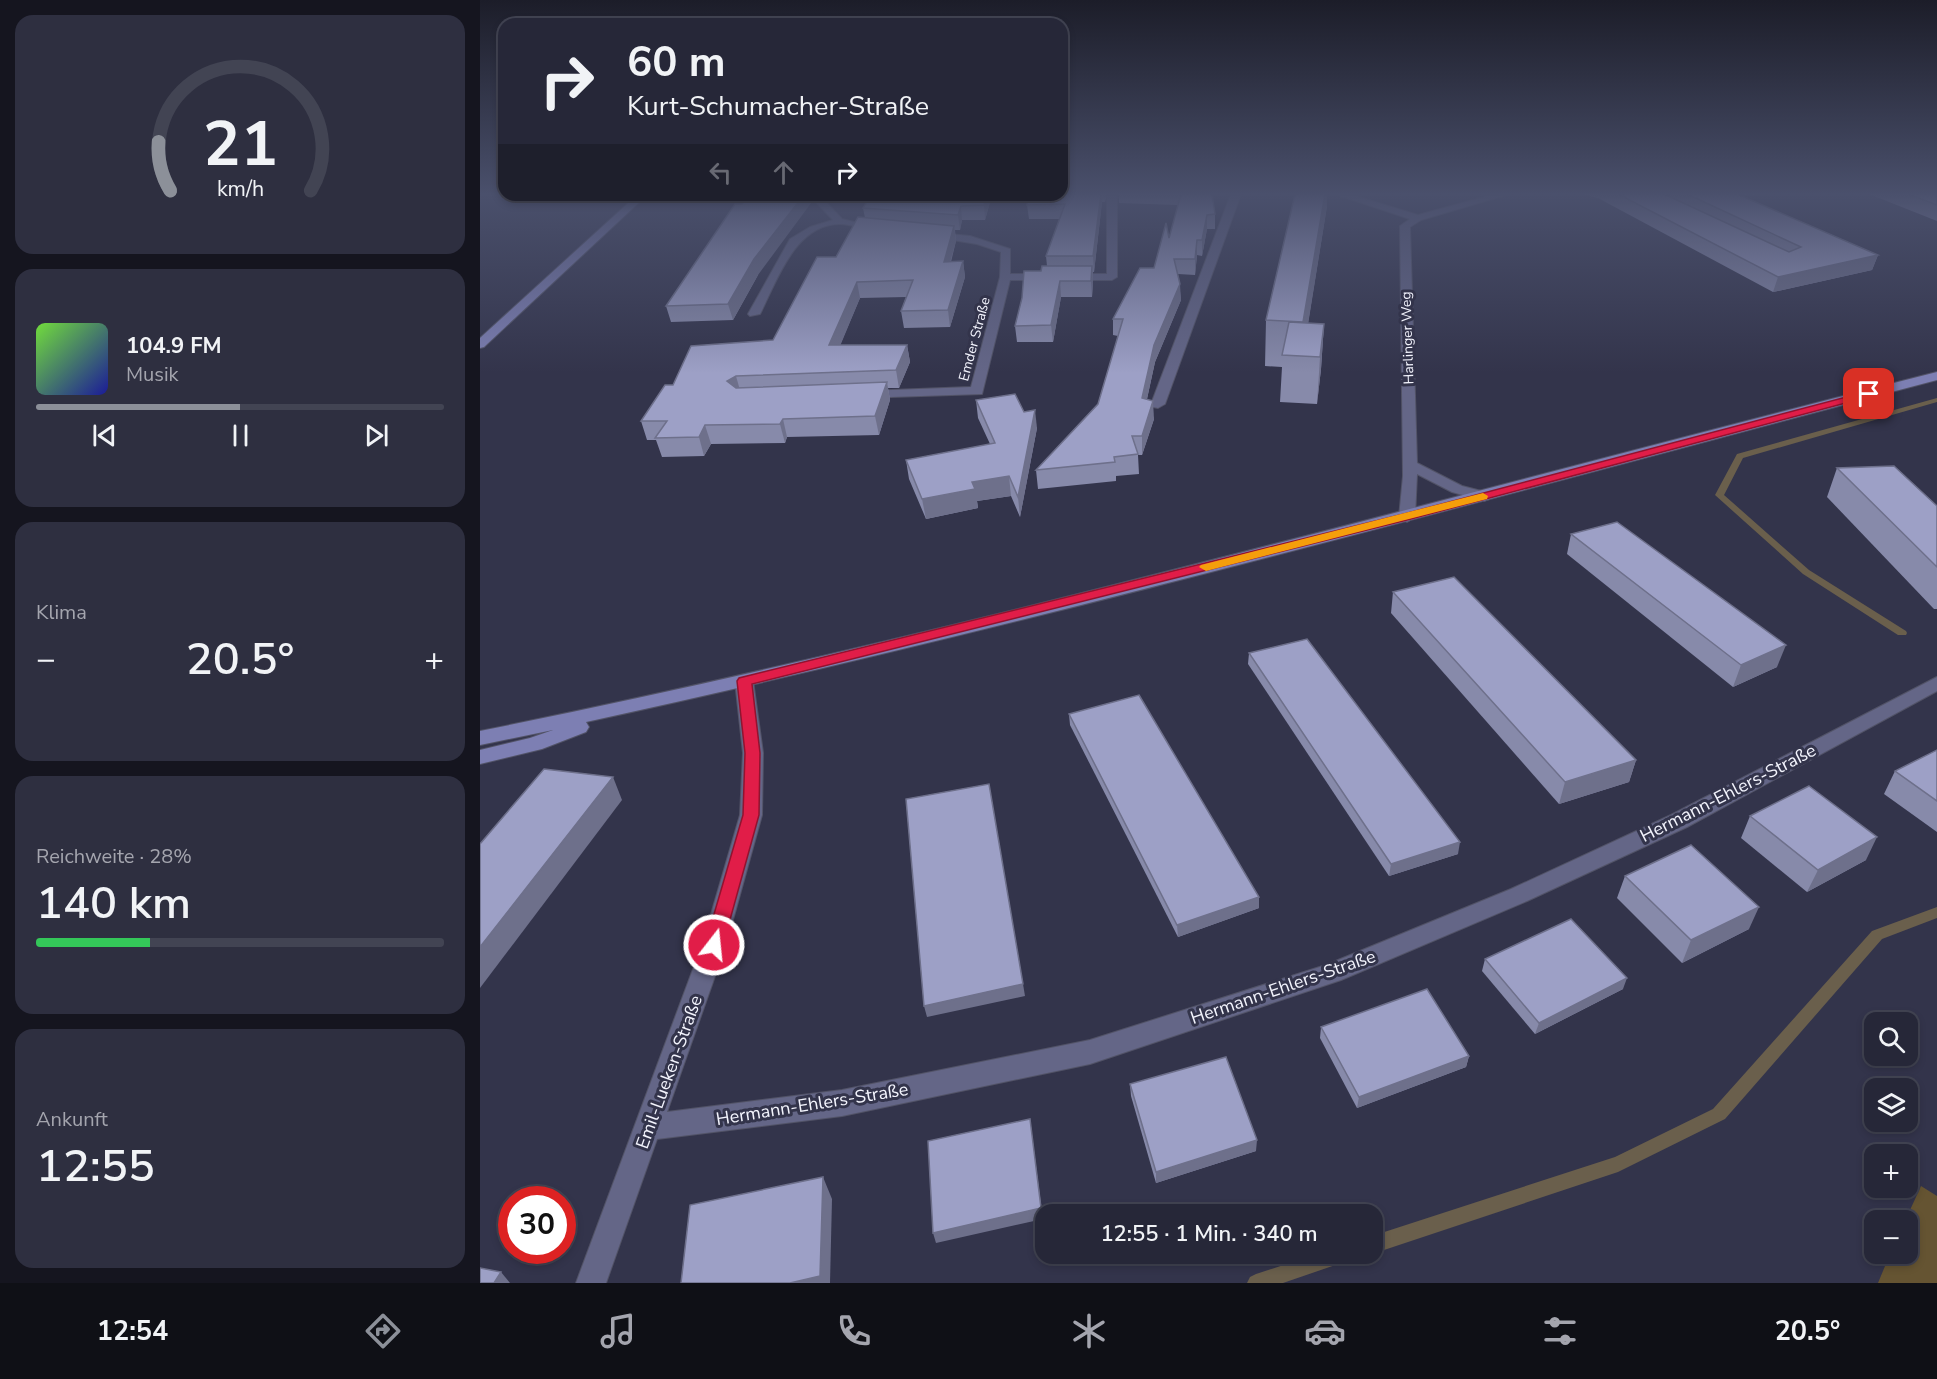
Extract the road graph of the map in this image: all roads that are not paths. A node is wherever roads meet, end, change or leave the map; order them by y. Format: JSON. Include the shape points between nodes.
{"nodes":[{"id":1,"x":578,"y":254,"type":"edge"},
{"id":2,"x":787,"y":254,"type":"edge"},
{"id":3,"x":1006,"y":254,"type":"edge"},
{"id":4,"x":1112,"y":254,"type":"edge"},
{"id":5,"x":1214,"y":254,"type":"edge"},
{"id":6,"x":1406,"y":254,"type":"edge"},
{"id":7,"x":1005,"y":277,"type":"junction"},
{"id":8,"x":754,"y":314,"type":"dead end"},
{"id":9,"x":480,"y":344,"type":"edge"},
{"id":10,"x":1937,"y":376,"type":"edge"},
{"id":11,"x":847,"y":396,"type":"edge"},
{"id":12,"x":1158,"y":404,"type":"dead end"},
{"id":13,"x":1410,"y":465,"type":"junction"},
{"id":14,"x":1484,"y":496,"type":"junction"},
{"id":15,"x":1407,"y":517,"type":"junction"},
{"id":16,"x":744,"y":681,"type":"junction"},
{"id":17,"x":1937,"y":683,"type":"edge"},
{"id":18,"x":628,"y":708,"type":"junction"},
{"id":19,"x":480,"y":738,"type":"edge"},
{"id":20,"x":480,"y":757,"type":"edge"},
{"id":21,"x":650,"y":1127,"type":"junction"},
{"id":22,"x":591,"y":1283,"type":"edge"}],
"edges":[{"from":1,"to":9,"type":"street"},
{"from":2,"to":8,"type":"street"},
{"from":3,"to":7,"type":"street","name":"Emder Straße"},
{"from":4,"to":7,"type":"street","via":[[1112,277]]},
{"from":5,"to":12,"type":"street"},
{"from":6,"to":13,"type":"street","name":"Harlinger Weg"},
{"from":7,"to":11,"type":"street","name":"Emder Straße","via":[[977,391]]},
{"from":10,"to":14,"type":"street"},
{"from":13,"to":14,"type":"street","via":[[1457,489]]},
{"from":13,"to":15,"type":"street","name":"Harlinger Weg"},
{"from":14,"to":15,"type":"street"},
{"from":15,"to":16,"type":"street"},
{"from":16,"to":18,"type":"street"},
{"from":16,"to":21,"type":"street","name":"Emil-Lueken-Straße","via":[[753,753],[751,815],[714,945]]},
{"from":17,"to":21,"type":"street","name":"Hermann-Ehlers-Straße","via":[[1679,821],[1519,895],[1332,974],[1090,1052],[842,1103]]},
{"from":18,"to":19,"type":"street"},
{"from":18,"to":20,"type":"street","via":[[535,744]]},
{"from":21,"to":22,"type":"street","name":"Emil-Lueken-Straße"}]}
